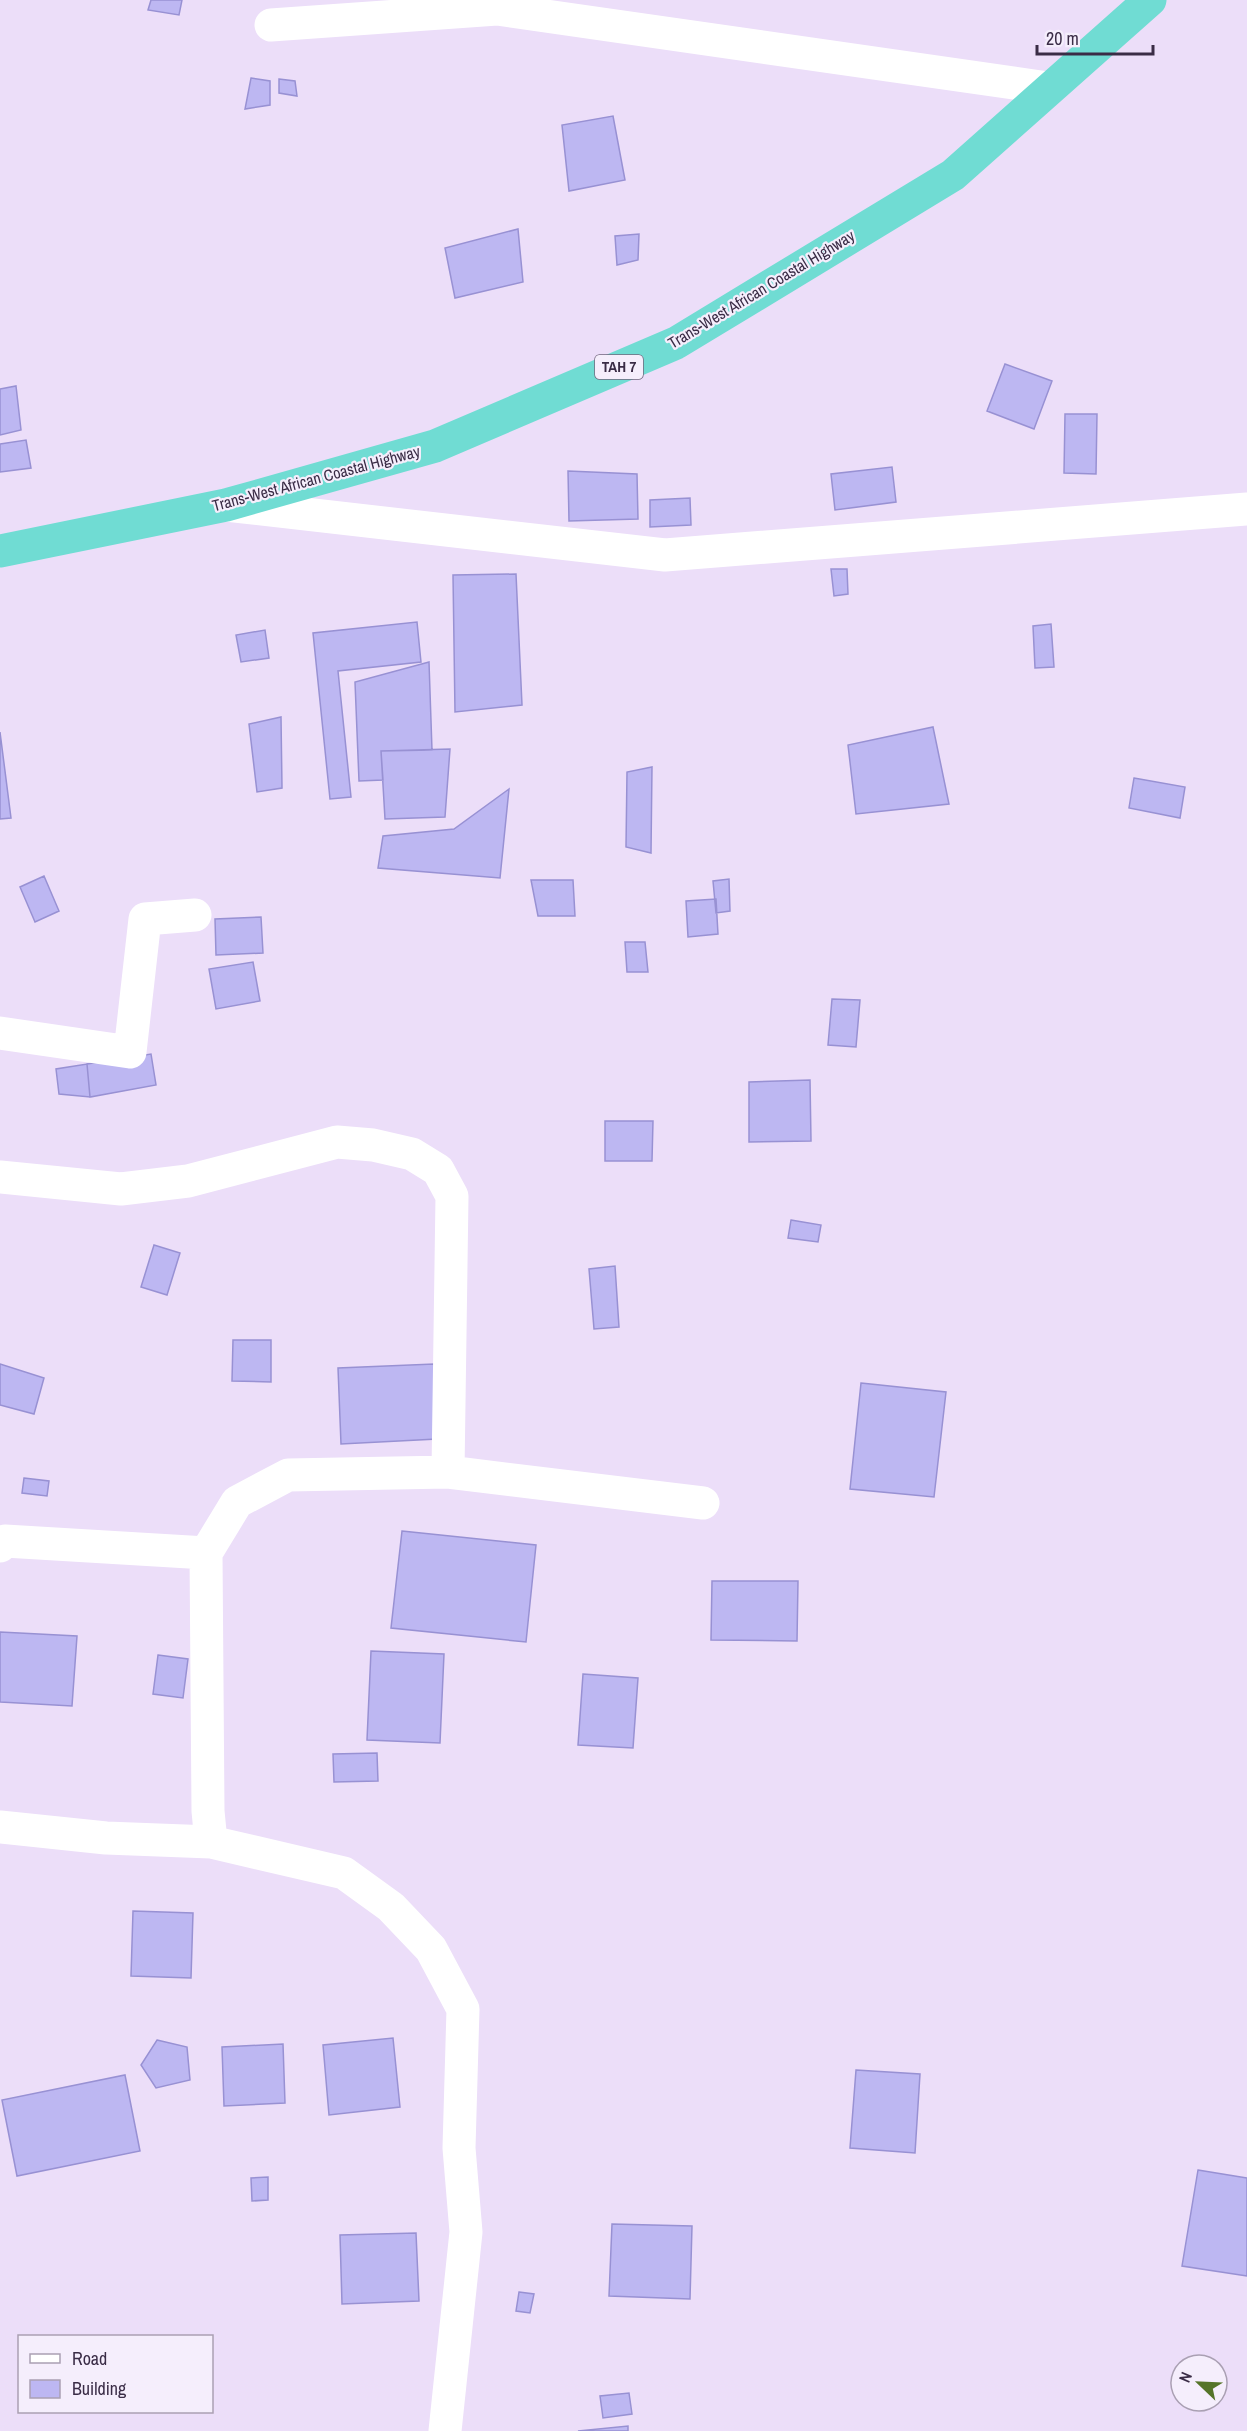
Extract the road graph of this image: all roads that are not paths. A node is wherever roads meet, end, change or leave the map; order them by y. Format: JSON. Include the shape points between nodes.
{"nodes":[{"id":1,"x":1150,"y":0,"type":"edge"},
{"id":2,"x":271,"y":25,"type":"dead end"},
{"id":3,"x":1048,"y":88,"type":"junction"},
{"id":4,"x":226,"y":505,"type":"junction"},
{"id":5,"x":1245,"y":508,"type":"edge"},
{"id":6,"x":0,"y":551,"type":"edge"},
{"id":7,"x":195,"y":915,"type":"dead end"},
{"id":8,"x":0,"y":1033,"type":"edge"},
{"id":9,"x":0,"y":1177,"type":"edge"},
{"id":10,"x":448,"y":1472,"type":"junction"},
{"id":11,"x":703,"y":1503,"type":"dead end"},
{"id":12,"x":0,"y":1546,"type":"edge"},
{"id":13,"x":206,"y":1553,"type":"junction"},
{"id":14,"x":0,"y":1827,"type":"edge"},
{"id":15,"x":212,"y":1842,"type":"junction"},
{"id":16,"x":445,"y":2431,"type":"edge"}],
"edges":[{"from":1,"to":3,"type":"highway","name":"Trans-West African Coastal Highway","number":"TAH 7"},
{"from":2,"to":3,"type":"street","via":[[497,9]]},
{"from":3,"to":4,"type":"highway","name":"Trans-West African Coastal Highway","number":"TAH 7","via":[[953,175],[676,342],[435,446]]},
{"from":4,"to":5,"type":"street","via":[[665,555]]},
{"from":4,"to":6,"type":"highway","name":"Trans-West African Coastal Highway","number":"TAH 7"},
{"from":7,"to":8,"type":"street","via":[[145,919],[130,1052]]},
{"from":9,"to":10,"type":"street","via":[[122,1189],[188,1181],[337,1142],[412,1154],[438,1170],[452,1196]]},
{"from":10,"to":11,"type":"street"},
{"from":10,"to":13,"type":"street","via":[[288,1475],[237,1502]]},
{"from":12,"to":13,"type":"street","via":[[5,1541]]},
{"from":13,"to":15,"type":"street","via":[[208,1811]]},
{"from":14,"to":15,"type":"street","via":[[106,1838]]},
{"from":15,"to":16,"type":"street","via":[[344,1873],[391,1907],[431,1949],[462,2009],[459,2148],[466,2232]]}]}
